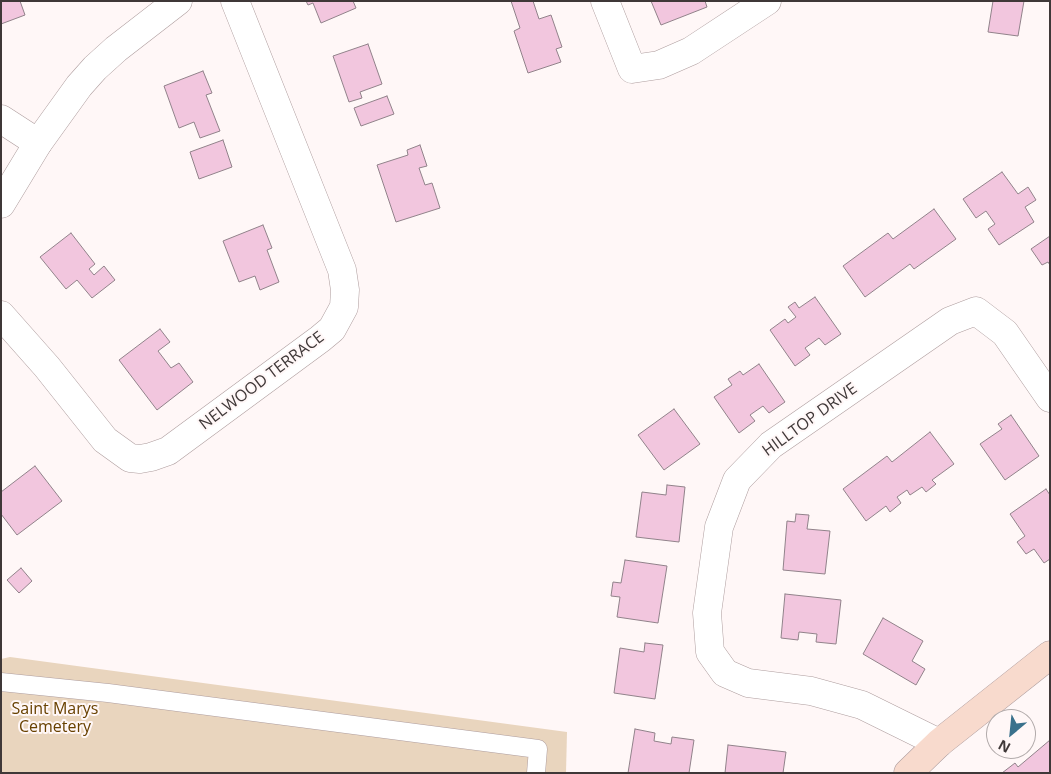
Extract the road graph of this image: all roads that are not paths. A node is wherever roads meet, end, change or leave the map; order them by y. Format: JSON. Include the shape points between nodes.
{"nodes":[{"id":1,"x":178,"y":1,"type":"edge"},
{"id":2,"x":235,"y":1,"type":"edge"},
{"id":3,"x":605,"y":1,"type":"edge"},
{"id":4,"x":767,"y":1,"type":"edge"},
{"id":5,"x":1,"y":120,"type":"edge"},
{"id":6,"x":38,"y":143,"type":"junction"},
{"id":7,"x":1,"y":204,"type":"edge"},
{"id":8,"x":1,"y":315,"type":"edge"},
{"id":9,"x":1050,"y":398,"type":"edge"},
{"id":10,"x":1050,"y":655,"type":"edge"},
{"id":11,"x":1,"y":682,"type":"edge"},
{"id":12,"x":939,"y":742,"type":"junction"},
{"id":13,"x":536,"y":773,"type":"edge"},
{"id":14,"x":908,"y":773,"type":"edge"}],
"edges":[{"from":1,"to":6,"type":"street","via":[[95,68]]},
{"from":2,"to":8,"type":"street","name":"NELWOOD TERRACE","via":[[342,270],[344,307],[332,328],[168,451],[140,459],[130,458],[105,440]]},
{"from":3,"to":4,"type":"street","via":[[632,69],[660,65],[691,51]]},
{"from":5,"to":6,"type":"street"},
{"from":6,"to":7,"type":"street"},
{"from":9,"to":12,"type":"street","name":"HILLTOP DRIVE","via":[[1005,333],[976,311],[950,321],[771,445],[738,480],[719,527],[707,613],[710,652],[725,673],[748,683],[811,692],[862,705]]},
{"from":10,"to":12,"type":"main road"},
{"from":11,"to":13,"type":"lane","via":[[538,749]]},
{"from":12,"to":14,"type":"main road"}]}
